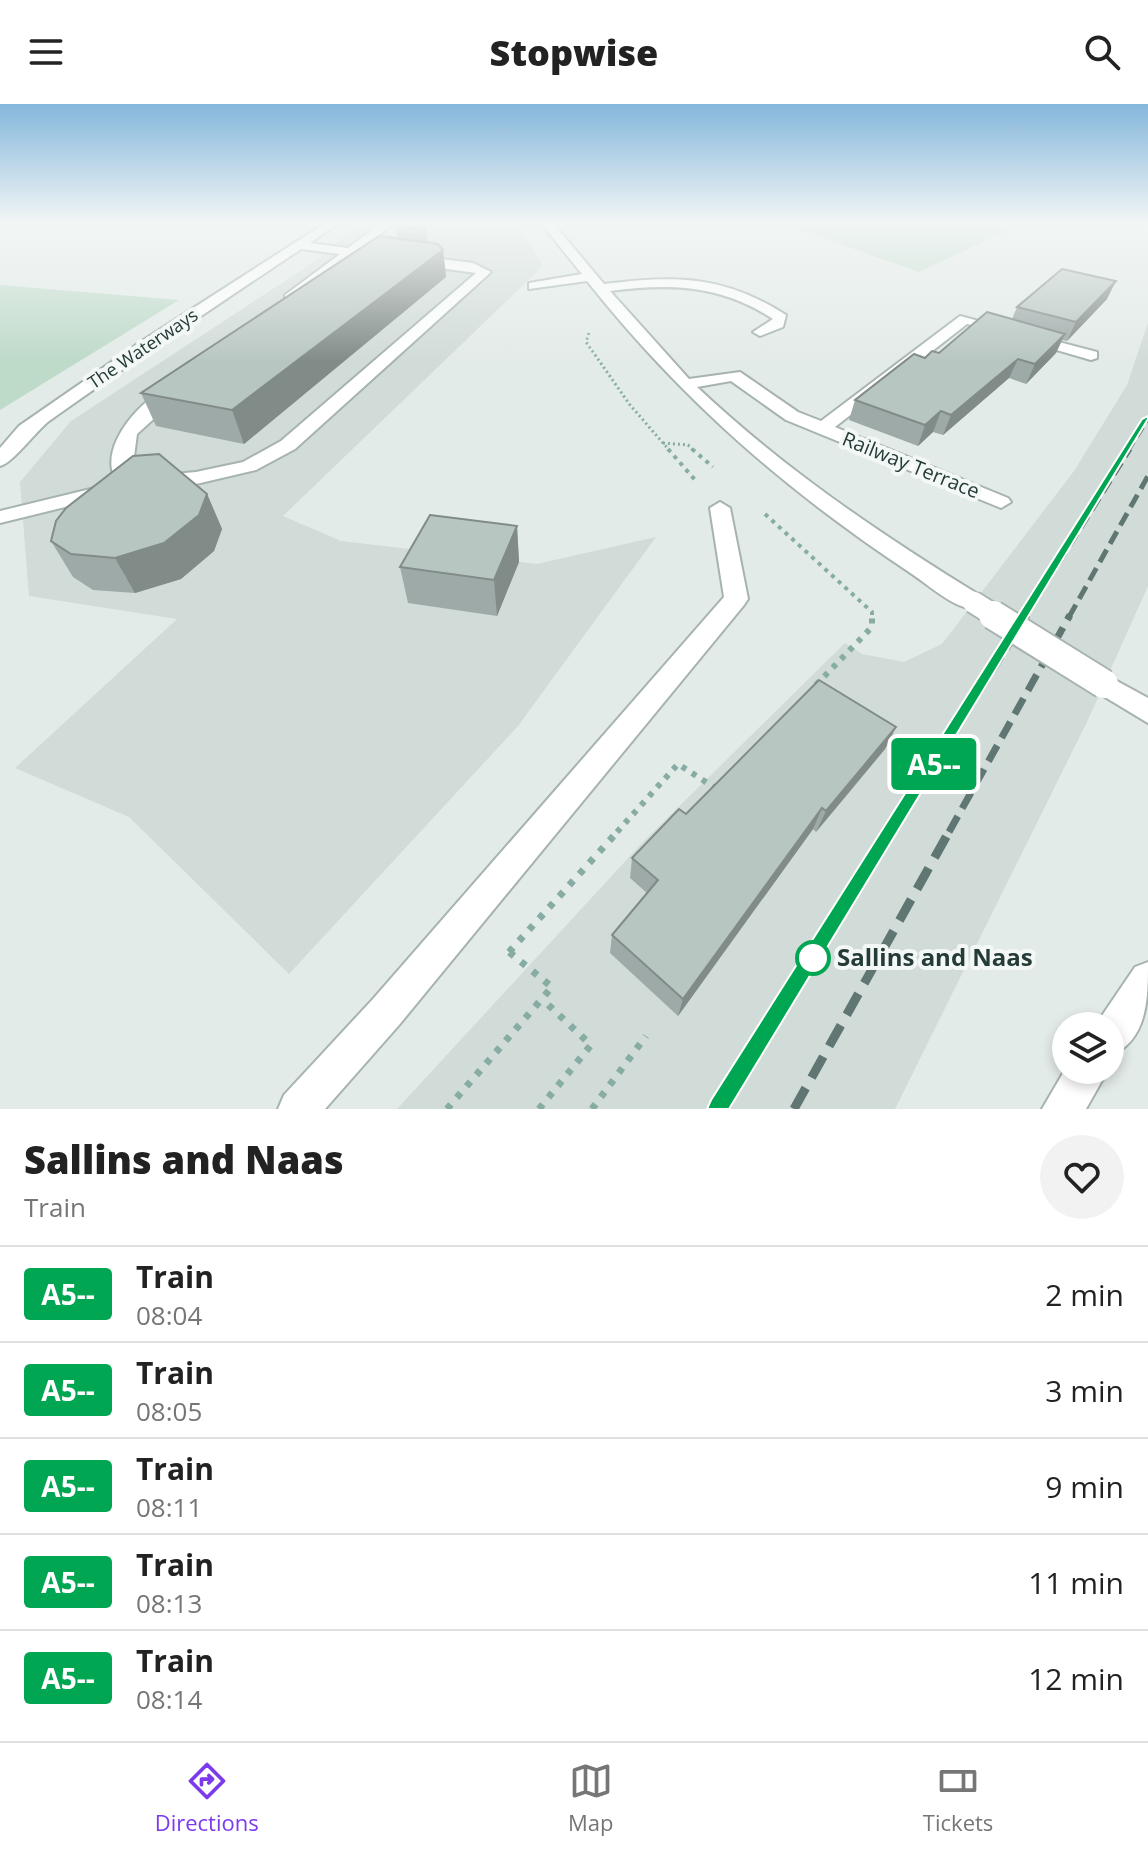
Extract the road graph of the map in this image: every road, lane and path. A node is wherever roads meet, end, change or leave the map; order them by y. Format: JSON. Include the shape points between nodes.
{"nodes":[{"id":1,"x":266,"y":269,"type":"edge"},
{"id":2,"x":327,"y":269,"type":"edge"},
{"id":3,"x":478,"y":269,"type":"edge"},
{"id":4,"x":584,"y":269,"type":"edge"},
{"id":5,"x":554,"y":282,"type":"junction"},
{"id":6,"x":595,"y":282,"type":"junction"},
{"id":7,"x":534,"y":286,"type":"dead end"},
{"id":8,"x":275,"y":310,"type":"edge"},
{"id":9,"x":760,"y":332,"type":"dead end"},
{"id":10,"x":1091,"y":355,"type":"dead end"},
{"id":11,"x":190,"y":379,"type":"edge"},
{"id":12,"x":685,"y":385,"type":"junction"},
{"id":13,"x":822,"y":429,"type":"junction"},
{"id":14,"x":663,"y":443,"type":"junction"},
{"id":15,"x":0,"y":460,"type":"edge"},
{"id":16,"x":723,"y":476,"type":"dead end"},
{"id":17,"x":136,"y":483,"type":"junction"},
{"id":18,"x":1001,"y":502,"type":"dead end"},
{"id":19,"x":758,"y":507,"type":"dead end"},
{"id":20,"x":720,"y":508,"type":"joint"},
{"id":21,"x":0,"y":517,"type":"edge"},
{"id":22,"x":811,"y":690,"type":"edge"},
{"id":23,"x":1148,"y":712,"type":"edge"},
{"id":24,"x":724,"y":778,"type":"edge"},
{"id":25,"x":466,"y":915,"type":"junction"},
{"id":26,"x":509,"y":952,"type":"junction"},
{"id":27,"x":1148,"y":980,"type":"edge"},
{"id":28,"x":542,"y":999,"type":"junction"},
{"id":29,"x":1124,"y":1016,"type":"edge"},
{"id":30,"x":646,"y":1036,"type":"dead end"},
{"id":31,"x":1079,"y":1084,"type":"edge"},
{"id":32,"x":298,"y":1109,"type":"edge"},
{"id":33,"x":447,"y":1109,"type":"edge"},
{"id":34,"x":539,"y":1109,"type":"edge"},
{"id":35,"x":592,"y":1109,"type":"edge"},
{"id":36,"x":1062,"y":1109,"type":"edge"}],
"edges":[{"from":1,"to":15,"type":"street","name":"The Waterways","via":[[25,430]]},
{"from":2,"to":8,"type":"street"},
{"from":3,"to":17,"type":"street","via":[[485,272],[288,445],[249,466]]},
{"from":4,"to":6,"type":"street"},
{"from":5,"to":6,"type":"street"},
{"from":5,"to":7,"type":"street"},
{"from":5,"to":14,"type":"path","via":[[589,323],[586,342]]},
{"from":6,"to":9,"type":"street","via":[[691,280],[719,287],[781,318]]},
{"from":6,"to":12,"type":"street"},
{"from":10,"to":13,"type":"street","name":"Railway Terrace","via":[[965,319]]},
{"from":11,"to":17,"type":"street","via":[[128,428],[120,452],[122,474]]},
{"from":12,"to":13,"type":"street","name":"Railway Terrace","via":[[734,375],[792,416]]},
{"from":12,"to":23,"type":"street","bridge":true,"via":[[802,489]]},
{"from":13,"to":18,"type":"street","name":"Railway Terrace"},
{"from":14,"to":16,"type":"path","via":[[688,445]]},
{"from":14,"to":20,"type":"path"},
{"from":17,"to":21,"type":"street"},
{"from":19,"to":22,"type":"path","via":[[872,612],[872,627]]},
{"from":20,"to":25,"type":"street","via":[[736,599]]},
{"from":24,"to":26,"type":"path","via":[[716,788],[678,764]]},
{"from":25,"to":26,"type":"path"},
{"from":25,"to":32,"type":"street"},
{"from":26,"to":28,"type":"path","via":[[552,987]]},
{"from":27,"to":29,"type":"street"},
{"from":28,"to":33,"type":"path"},
{"from":28,"to":34,"type":"path","via":[[591,1045]]},
{"from":30,"to":35,"type":"path"},
{"from":31,"to":36,"type":"street"}]}
